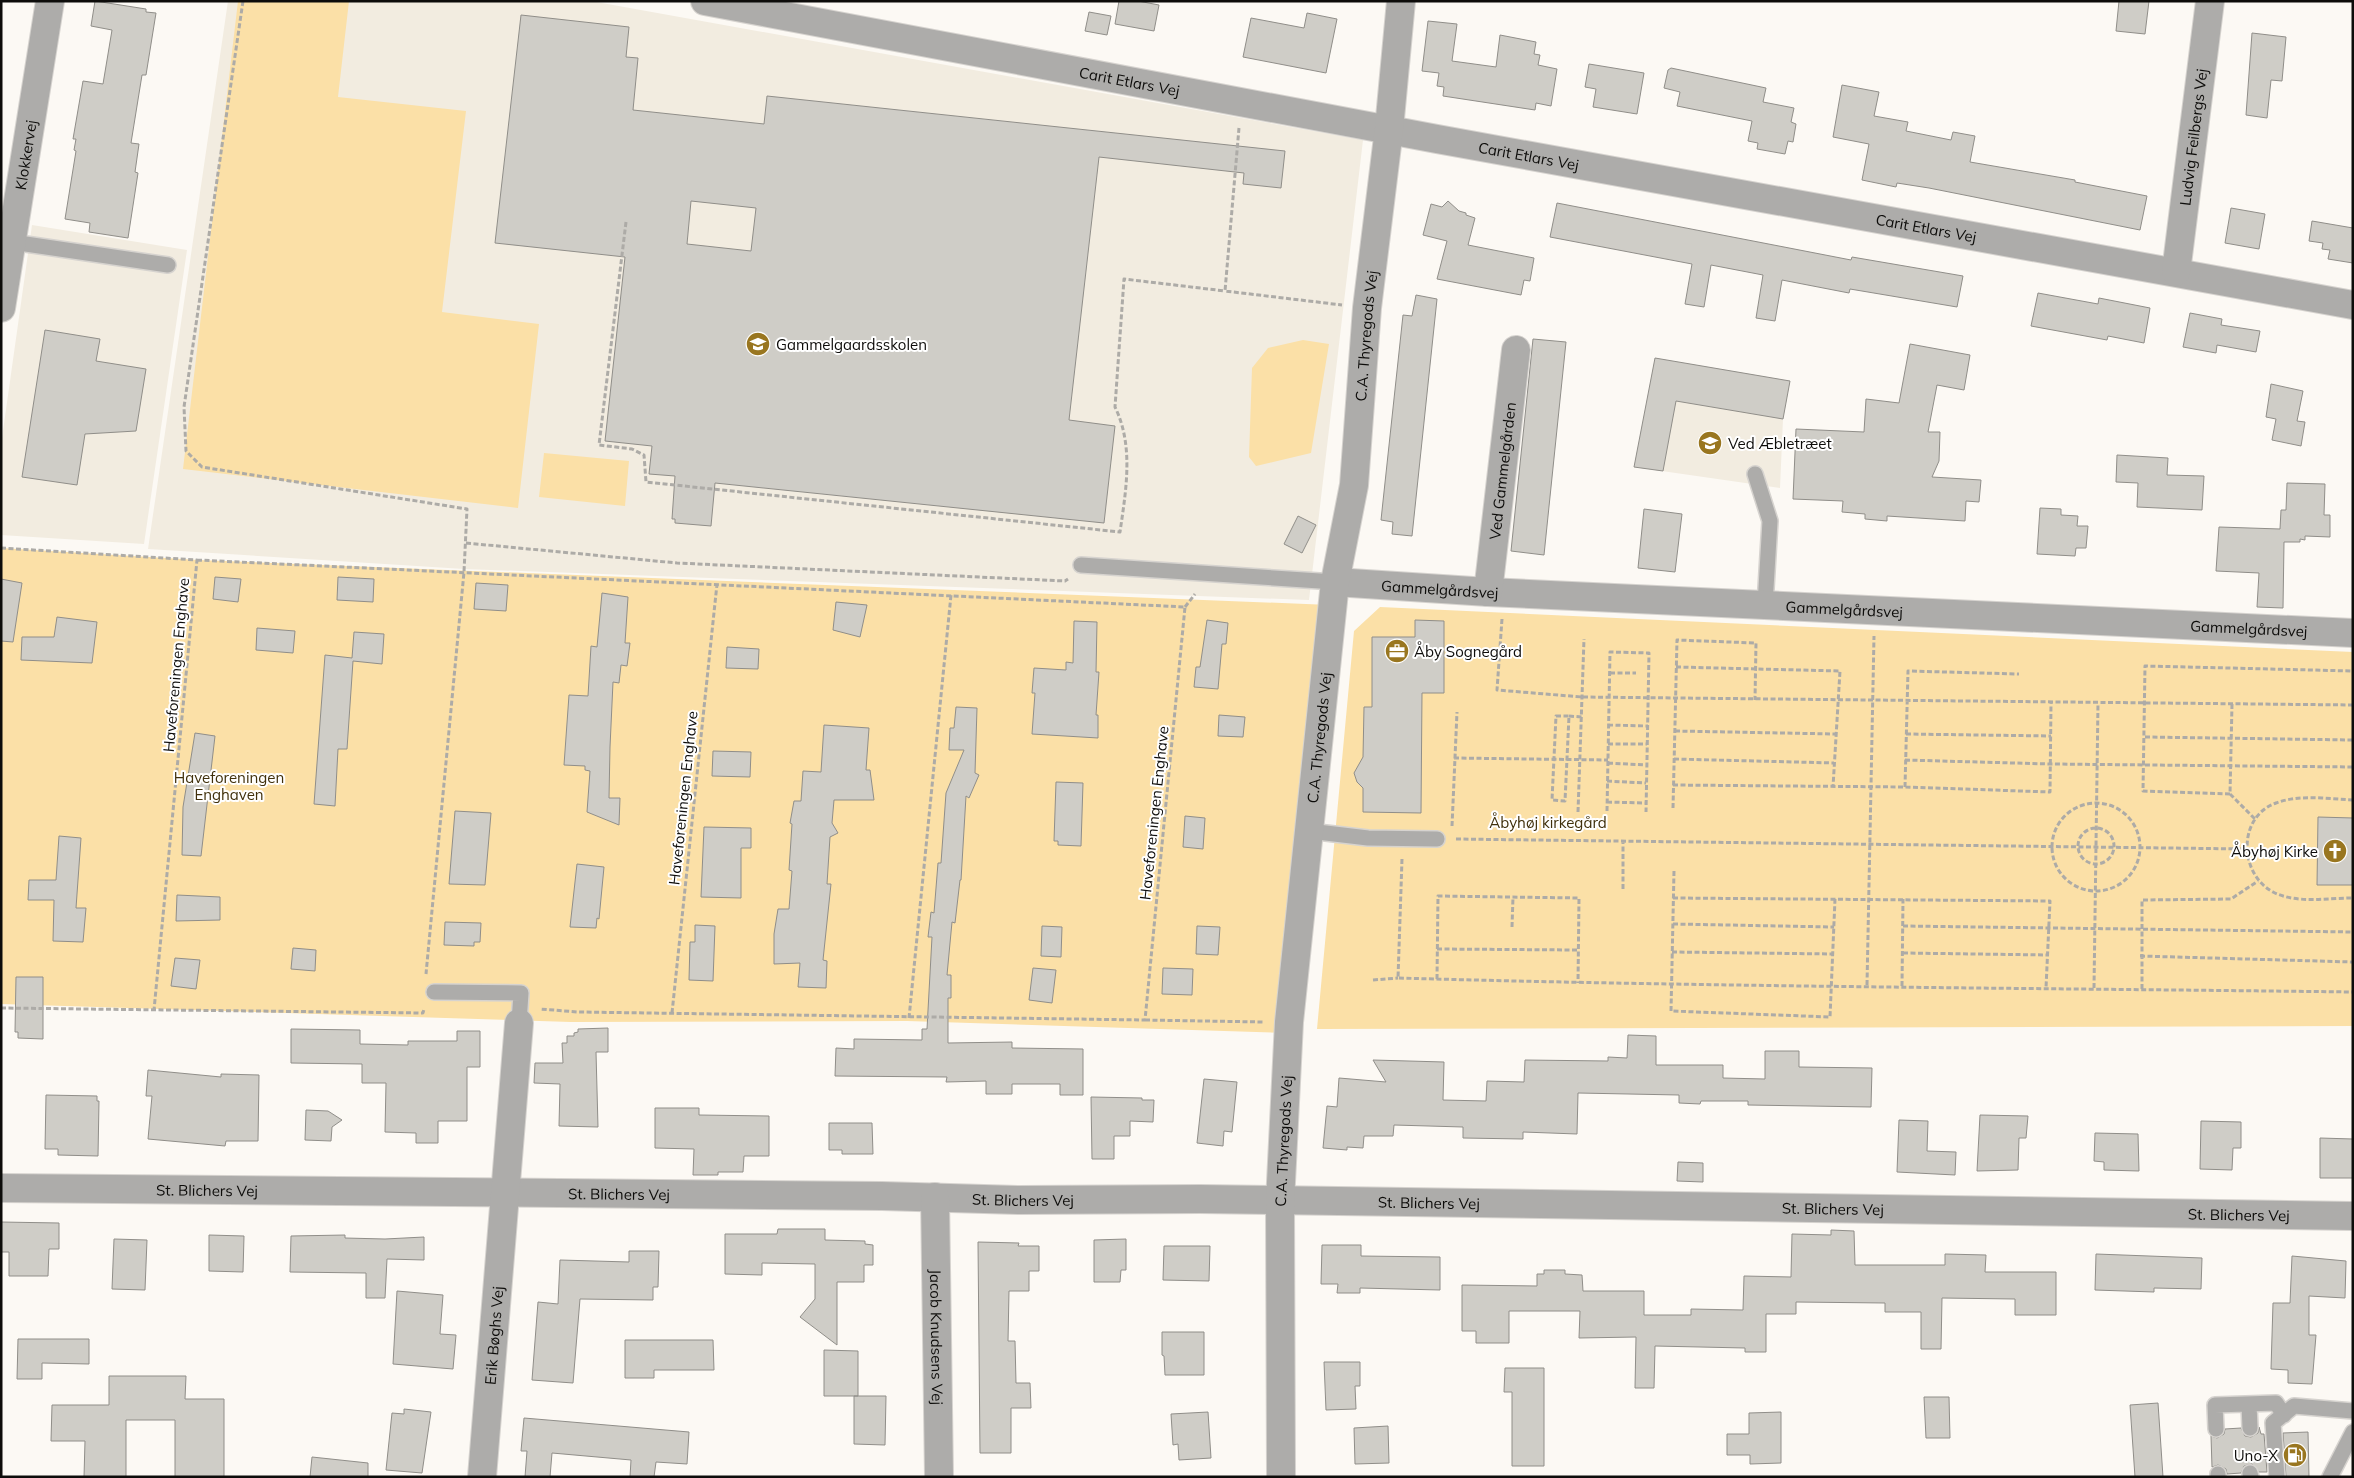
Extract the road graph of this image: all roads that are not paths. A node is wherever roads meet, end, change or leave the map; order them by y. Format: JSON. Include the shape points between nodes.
{"nodes":[{"id":1,"x":50,"y":1,"type":"edge"},
{"id":2,"x":705,"y":1,"type":"edge"},
{"id":3,"x":1401,"y":1,"type":"edge"},
{"id":4,"x":2210,"y":1,"type":"edge"},
{"id":5,"x":1389,"y":129,"type":"junction"},
{"id":6,"x":12,"y":242,"type":"junction"},
{"id":7,"x":168,"y":265,"type":"dead end"},
{"id":8,"x":2176,"y":272,"type":"junction"},
{"id":9,"x":2353,"y":305,"type":"edge"},
{"id":10,"x":1,"y":308,"type":"edge"},
{"id":11,"x":1516,"y":350,"type":"dead end"},
{"id":12,"x":1755,"y":474,"type":"dead end"},
{"id":13,"x":1081,"y":565,"type":"road end"},
{"id":14,"x":1335,"y":582,"type":"junction"},
{"id":15,"x":1496,"y":592,"type":"junction"},
{"id":16,"x":1765,"y":605,"type":"junction"},
{"id":17,"x":2353,"y":633,"type":"edge"},
{"id":18,"x":1309,"y":830,"type":"junction"},
{"id":19,"x":1444,"y":839,"type":"road end"},
{"id":20,"x":429,"y":991,"type":"road end"},
{"id":21,"x":519,"y":1016,"type":"joint"},
{"id":22,"x":1,"y":1188,"type":"edge"},
{"id":23,"x":504,"y":1193,"type":"junction"},
{"id":24,"x":935,"y":1197,"type":"junction"},
{"id":25,"x":1280,"y":1202,"type":"junction"},
{"id":26,"x":2353,"y":1216,"type":"edge"},
{"id":27,"x":2249,"y":1404,"type":"junction"},
{"id":28,"x":2353,"y":1411,"type":"edge"},
{"id":29,"x":2284,"y":1415,"type":"junction"},
{"id":30,"x":2250,"y":1428,"type":"dead end"},
{"id":31,"x":2216,"y":1429,"type":"dead end"},
{"id":32,"x":2353,"y":1432,"type":"edge"},
{"id":33,"x":482,"y":1477,"type":"edge"},
{"id":34,"x":939,"y":1477,"type":"edge"},
{"id":35,"x":1281,"y":1477,"type":"edge"},
{"id":36,"x":2277,"y":1477,"type":"edge"},
{"id":37,"x":2330,"y":1477,"type":"edge"}],
"edges":[{"from":1,"to":6,"type":"street","name":"Klokkervej"},
{"from":2,"to":5,"type":"street","name":"Carit Etlars Vej"},
{"from":3,"to":5,"type":"street","name":"C.A. Thyregods Vej"},
{"from":4,"to":8,"type":"street","name":"Ludvig Feilbergs Vej"},
{"from":5,"to":8,"type":"street","name":"Carit Etlars Vej"},
{"from":5,"to":14,"type":"street","name":"C.A. Thyregods Vej","via":[[1368,308],[1354,484]]},
{"from":6,"to":7,"type":"lane"},
{"from":6,"to":10,"type":"street","name":"Klokkervej"},
{"from":8,"to":9,"type":"street","name":"Carit Etlars Vej"},
{"from":11,"to":15,"type":"street","name":"Ved Gammelgården"},
{"from":12,"to":16,"type":"lane","via":[[1770,521]]},
{"from":13,"to":14,"type":"lane"},
{"from":14,"to":15,"type":"street","name":"Gammelgårdsvej"},
{"from":14,"to":18,"type":"street","name":"C.A. Thyregods Vej"},
{"from":15,"to":16,"type":"street","name":"Gammelgårdsvej"},
{"from":16,"to":17,"type":"street","name":"Gammelgårdsvej"},
{"from":18,"to":19,"type":"lane","via":[[1368,838]]},
{"from":18,"to":25,"type":"street","name":"C.A. Thyregods Vej","via":[[1289,1022]]},
{"from":20,"to":21,"type":"lane","via":[[521,993]]},
{"from":21,"to":23,"type":"street"},
{"from":22,"to":23,"type":"street","name":"St. Blichers Vej"},
{"from":23,"to":24,"type":"street","name":"St. Blichers Vej"},
{"from":23,"to":33,"type":"street","name":"Erik Bøghs Vej"},
{"from":24,"to":25,"type":"street","name":"St. Blichers Vej"},
{"from":24,"to":34,"type":"street","name":"Jacob Knudsens Vej"},
{"from":25,"to":26,"type":"street","name":"St. Blichers Vej"},
{"from":25,"to":35,"type":"street","name":"C.A. Thyregods Vej"},
{"from":27,"to":29,"type":"lane","via":[[2276,1403]]},
{"from":27,"to":30,"type":"lane"},
{"from":27,"to":31,"type":"lane","via":[[2215,1405]]},
{"from":28,"to":29,"type":"lane","via":[[2294,1406]]},
{"from":29,"to":36,"type":"lane","via":[[2273,1423]]},
{"from":32,"to":37,"type":"lane"}]}
